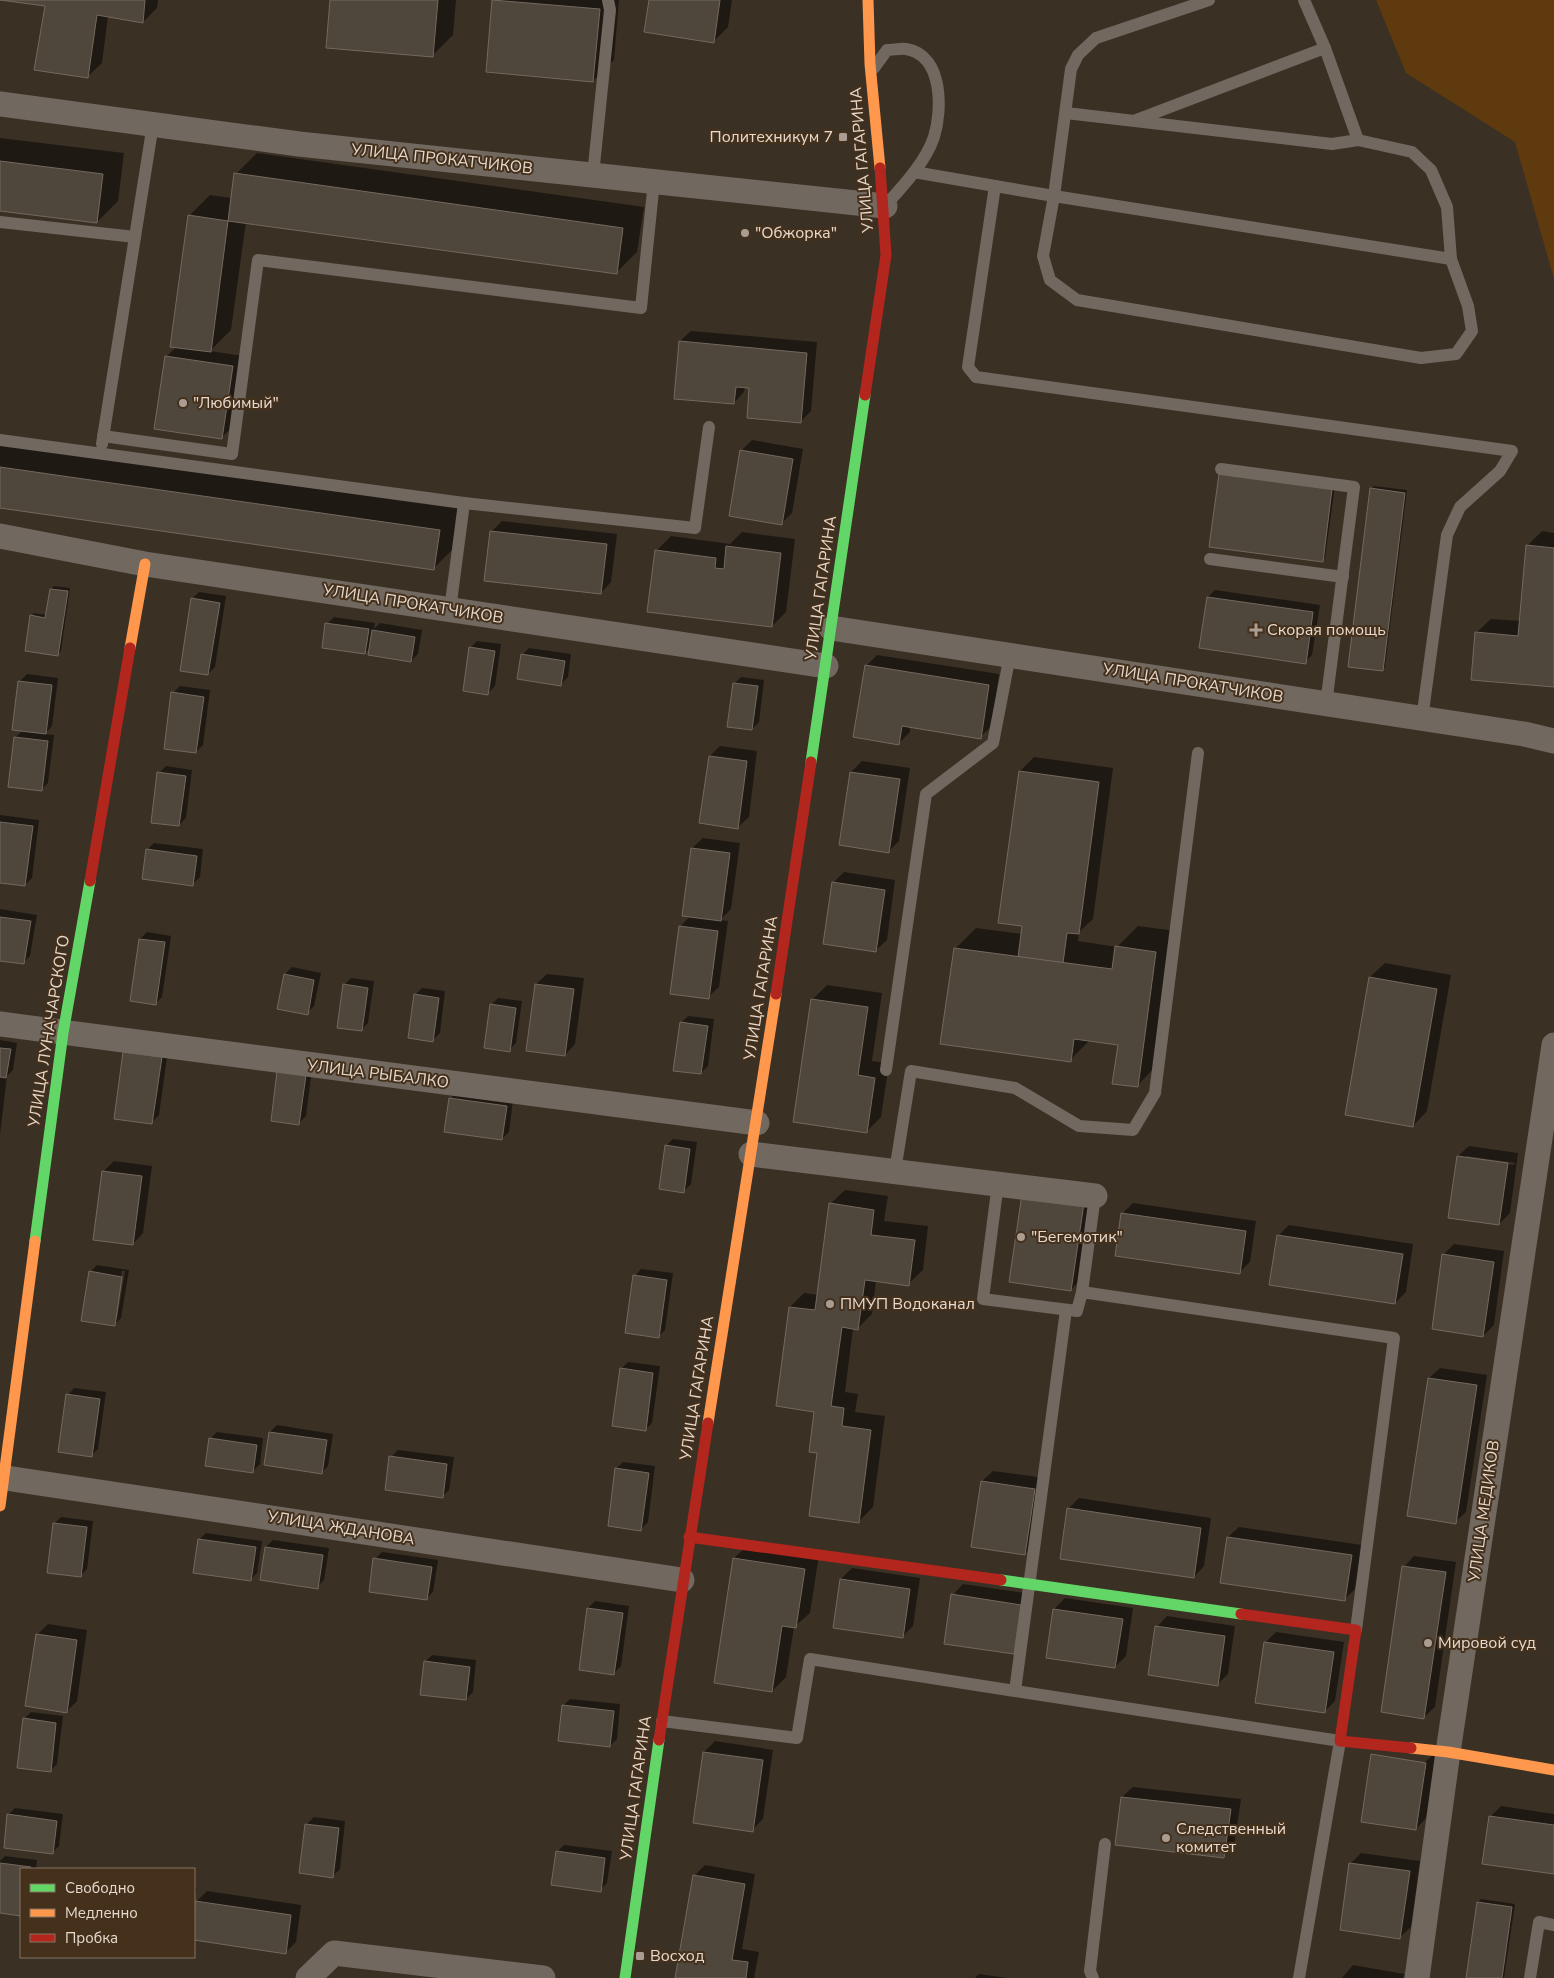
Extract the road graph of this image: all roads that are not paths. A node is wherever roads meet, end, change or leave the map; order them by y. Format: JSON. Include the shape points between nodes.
{"nodes":[{"id":1,"x":608,"y":0,"type":"edge"},
{"id":2,"x":868,"y":0,"type":"edge"},
{"id":3,"x":1208,"y":0,"type":"edge"},
{"id":4,"x":1304,"y":0,"type":"edge"},
{"id":5,"x":1325,"y":48,"type":"junction"},
{"id":6,"x":871,"y":75,"type":"junction"},
{"id":7,"x":0,"y":104,"type":"edge"},
{"id":8,"x":1066,"y":112,"type":"junction"},
{"id":9,"x":1133,"y":120,"type":"junction"},
{"id":10,"x":153,"y":124,"type":"junction"},
{"id":11,"x":1358,"y":140,"type":"junction"},
{"id":12,"x":914,"y":172,"type":"junction"},
{"id":13,"x":593,"y":175,"type":"junction"},
{"id":14,"x":654,"y":182,"type":"junction"},
{"id":15,"x":995,"y":186,"type":"junction"},
{"id":16,"x":1054,"y":196,"type":"junction"},
{"id":17,"x":885,"y":206,"type":"junction"},
{"id":18,"x":0,"y":222,"type":"edge"},
{"id":19,"x":135,"y":237,"type":"junction"},
{"id":20,"x":1451,"y":259,"type":"junction"},
{"id":21,"x":709,"y":427,"type":"dead end"},
{"id":22,"x":103,"y":436,"type":"junction"},
{"id":23,"x":0,"y":440,"type":"edge"},
{"id":24,"x":100,"y":454,"type":"junction"},
{"id":25,"x":1221,"y":469,"type":"dead end"},
{"id":26,"x":464,"y":503,"type":"junction"},
{"id":27,"x":0,"y":536,"type":"edge"},
{"id":28,"x":1210,"y":559,"type":"dead end"},
{"id":29,"x":145,"y":564,"type":"junction"},
{"id":30,"x":1343,"y":577,"type":"junction"},
{"id":31,"x":450,"y":610,"type":"junction"},
{"id":32,"x":831,"y":628,"type":"junction"},
{"id":33,"x":1010,"y":655,"type":"junction"},
{"id":34,"x":826,"y":666,"type":"junction"},
{"id":35,"x":1326,"y":704,"type":"junction"},
{"id":36,"x":1422,"y":718,"type":"junction"},
{"id":37,"x":1554,"y":741,"type":"edge"},
{"id":38,"x":1198,"y":753,"type":"dead end"},
{"id":39,"x":0,"y":1024,"type":"edge"},
{"id":40,"x":63,"y":1033,"type":"junction"},
{"id":41,"x":1554,"y":1045,"type":"edge"},
{"id":42,"x":886,"y":1070,"type":"dead end"},
{"id":43,"x":757,"y":1123,"type":"junction"},
{"id":44,"x":751,"y":1154,"type":"junction"},
{"id":45,"x":895,"y":1171,"type":"junction"},
{"id":46,"x":998,"y":1183,"type":"junction"},
{"id":47,"x":1096,"y":1196,"type":"joint"},
{"id":48,"x":1082,"y":1292,"type":"junction"},
{"id":49,"x":1066,"y":1310,"type":"junction"},
{"id":50,"x":2,"y":1477,"type":"edge"},
{"id":51,"x":0,"y":1506,"type":"edge"},
{"id":52,"x":689,"y":1537,"type":"junction"},
{"id":53,"x":682,"y":1580,"type":"junction"},
{"id":54,"x":1029,"y":1584,"type":"junction"},
{"id":55,"x":1356,"y":1630,"type":"junction"},
{"id":56,"x":1015,"y":1691,"type":"junction"},
{"id":57,"x":662,"y":1721,"type":"junction"},
{"id":58,"x":1340,"y":1741,"type":"junction"},
{"id":59,"x":1448,"y":1752,"type":"junction"},
{"id":60,"x":1554,"y":1770,"type":"edge"},
{"id":61,"x":1104,"y":1844,"type":"dead end"},
{"id":62,"x":1554,"y":1925,"type":"edge"},
{"id":63,"x":308,"y":1978,"type":"edge"},
{"id":64,"x":543,"y":1978,"type":"edge"},
{"id":65,"x":625,"y":1978,"type":"edge"},
{"id":66,"x":1093,"y":1978,"type":"edge"},
{"id":67,"x":1299,"y":1978,"type":"edge"},
{"id":68,"x":1417,"y":1978,"type":"edge"},
{"id":69,"x":1530,"y":1978,"type":"edge"}],
"edges":[{"from":1,"to":13,"type":"lane","via":[[610,10]]},
{"from":2,"to":6,"type":"street","name":"УЛИЦА ГАГАРИНА"},
{"from":3,"to":8,"type":"lane","via":[[1096,38],[1078,55],[1071,69]]},
{"from":4,"to":5,"type":"lane"},
{"from":5,"to":9,"type":"lane"},
{"from":5,"to":11,"type":"lane"},
{"from":6,"to":12,"type":"lane","via":[[876,62],[887,50],[907,49],[925,58],[936,77],[940,106],[934,138]]},
{"from":6,"to":17,"type":"street","name":"УЛИЦА ГАГАРИНА"},
{"from":7,"to":10,"type":"street","name":"УЛИЦА ПРОКАТЧИКОВ"},
{"from":8,"to":9,"type":"lane"},
{"from":8,"to":16,"type":"lane"},
{"from":9,"to":11,"type":"lane","via":[[1332,144]]},
{"from":10,"to":13,"type":"street","name":"УЛИЦА ПРОКАТЧИКОВ","via":[[299,144]]},
{"from":10,"to":19,"type":"lane"},
{"from":11,"to":20,"type":"lane","via":[[1412,152],[1431,170],[1447,207]]},
{"from":12,"to":15,"type":"lane"},
{"from":12,"to":17,"type":"lane"},
{"from":13,"to":14,"type":"street","name":"УЛИЦА ПРОКАТЧИКОВ"},
{"from":14,"to":17,"type":"street","name":"УЛИЦА ПРОКАТЧИКОВ"},
{"from":14,"to":22,"type":"lane","via":[[641,308],[258,260],[232,454]]},
{"from":15,"to":16,"type":"lane"},
{"from":15,"to":36,"type":"lane","via":[[968,367],[976,377],[1512,452],[1500,471],[1460,507],[1447,535]]},
{"from":16,"to":20,"type":"lane"},
{"from":16,"to":20,"type":"lane","via":[[1043,256],[1050,280],[1077,300],[1421,358],[1456,354],[1472,331],[1468,306]]},
{"from":17,"to":32,"type":"street","name":"УЛИЦА ГАГАРИНА","via":[[886,255]]},
{"from":18,"to":19,"type":"lane"},
{"from":19,"to":22,"type":"lane"},
{"from":21,"to":26,"type":"lane","via":[[695,528]]},
{"from":22,"to":24,"type":"lane"},
{"from":23,"to":24,"type":"lane"},
{"from":24,"to":26,"type":"lane"},
{"from":25,"to":30,"type":"lane","via":[[1354,487]]},
{"from":26,"to":31,"type":"lane"},
{"from":27,"to":29,"type":"street","name":"УЛИЦА ПРОКАТЧИКОВ"},
{"from":28,"to":30,"type":"lane"},
{"from":29,"to":31,"type":"street","name":"УЛИЦА ПРОКАТЧИКОВ"},
{"from":29,"to":40,"type":"street","name":"УЛИЦА ЛУНАЧАРСКОГО"},
{"from":30,"to":35,"type":"lane"},
{"from":31,"to":34,"type":"street","name":"УЛИЦА ПРОКАТЧИКОВ"},
{"from":32,"to":33,"type":"street","name":"УЛИЦА ПРОКАТЧИКОВ"},
{"from":32,"to":34,"type":"street","name":"УЛИЦА ГАГАРИНА"},
{"from":33,"to":35,"type":"street","name":"УЛИЦА ПРОКАТЧИКОВ"},
{"from":33,"to":42,"type":"lane","via":[[993,743],[926,794]]},
{"from":34,"to":43,"type":"street","name":"УЛИЦА ГАГАРИНА"},
{"from":35,"to":36,"type":"street","name":"УЛИЦА ПРОКАТЧИКОВ"},
{"from":36,"to":37,"type":"street","name":"УЛИЦА ПРОКАТЧИКОВ"},
{"from":38,"to":45,"type":"lane","via":[[1155,1093],[1133,1130],[1079,1126],[1015,1088],[911,1070]]},
{"from":39,"to":40,"type":"street","name":"УЛИЦА РЫБАЛКО"},
{"from":40,"to":43,"type":"street","name":"УЛИЦА РЫБАЛКО"},
{"from":40,"to":50,"type":"street","name":"УЛИЦА ЛУНАЧАРСКОГО"},
{"from":41,"to":59,"type":"street","name":"УЛИЦА МЕДИКОВ"},
{"from":43,"to":44,"type":"street","name":"УЛИЦА ГАГАРИНА"},
{"from":44,"to":45,"type":"street"},
{"from":44,"to":52,"type":"street","name":"УЛИЦА ГАГАРИНА"},
{"from":45,"to":46,"type":"street"},
{"from":46,"to":47,"type":"street"},
{"from":46,"to":49,"type":"lane","via":[[983,1299]]},
{"from":47,"to":48,"type":"lane"},
{"from":48,"to":49,"type":"lane","via":[[1077,1311]]},
{"from":48,"to":55,"type":"lane","via":[[1394,1338]]},
{"from":49,"to":54,"type":"lane"},
{"from":50,"to":51,"type":"street","name":"УЛИЦА ЛУНАЧАРСКОГО"},
{"from":50,"to":53,"type":"street","name":"УЛИЦА ЖДАНОВА"},
{"from":52,"to":53,"type":"street","name":"УЛИЦА ГАГАРИНА"},
{"from":52,"to":54,"type":"street"},
{"from":53,"to":57,"type":"street","name":"УЛИЦА ГАГАРИНА"},
{"from":54,"to":55,"type":"street"},
{"from":54,"to":56,"type":"lane"},
{"from":55,"to":58,"type":"street"},
{"from":56,"to":57,"type":"lane","via":[[810,1659],[797,1738]]},
{"from":56,"to":58,"type":"lane"},
{"from":57,"to":65,"type":"street","name":"УЛИЦА ГАГАРИНА"},
{"from":58,"to":59,"type":"street"},
{"from":58,"to":67,"type":"lane"},
{"from":59,"to":60,"type":"street"},
{"from":59,"to":68,"type":"street","name":"УЛИЦА МЕДИКОВ"},
{"from":61,"to":66,"type":"lane","via":[[1090,1971]]},
{"from":62,"to":69,"type":"lane","via":[[1539,1922]]},
{"from":63,"to":64,"type":"street","via":[[334,1953]]}]}
